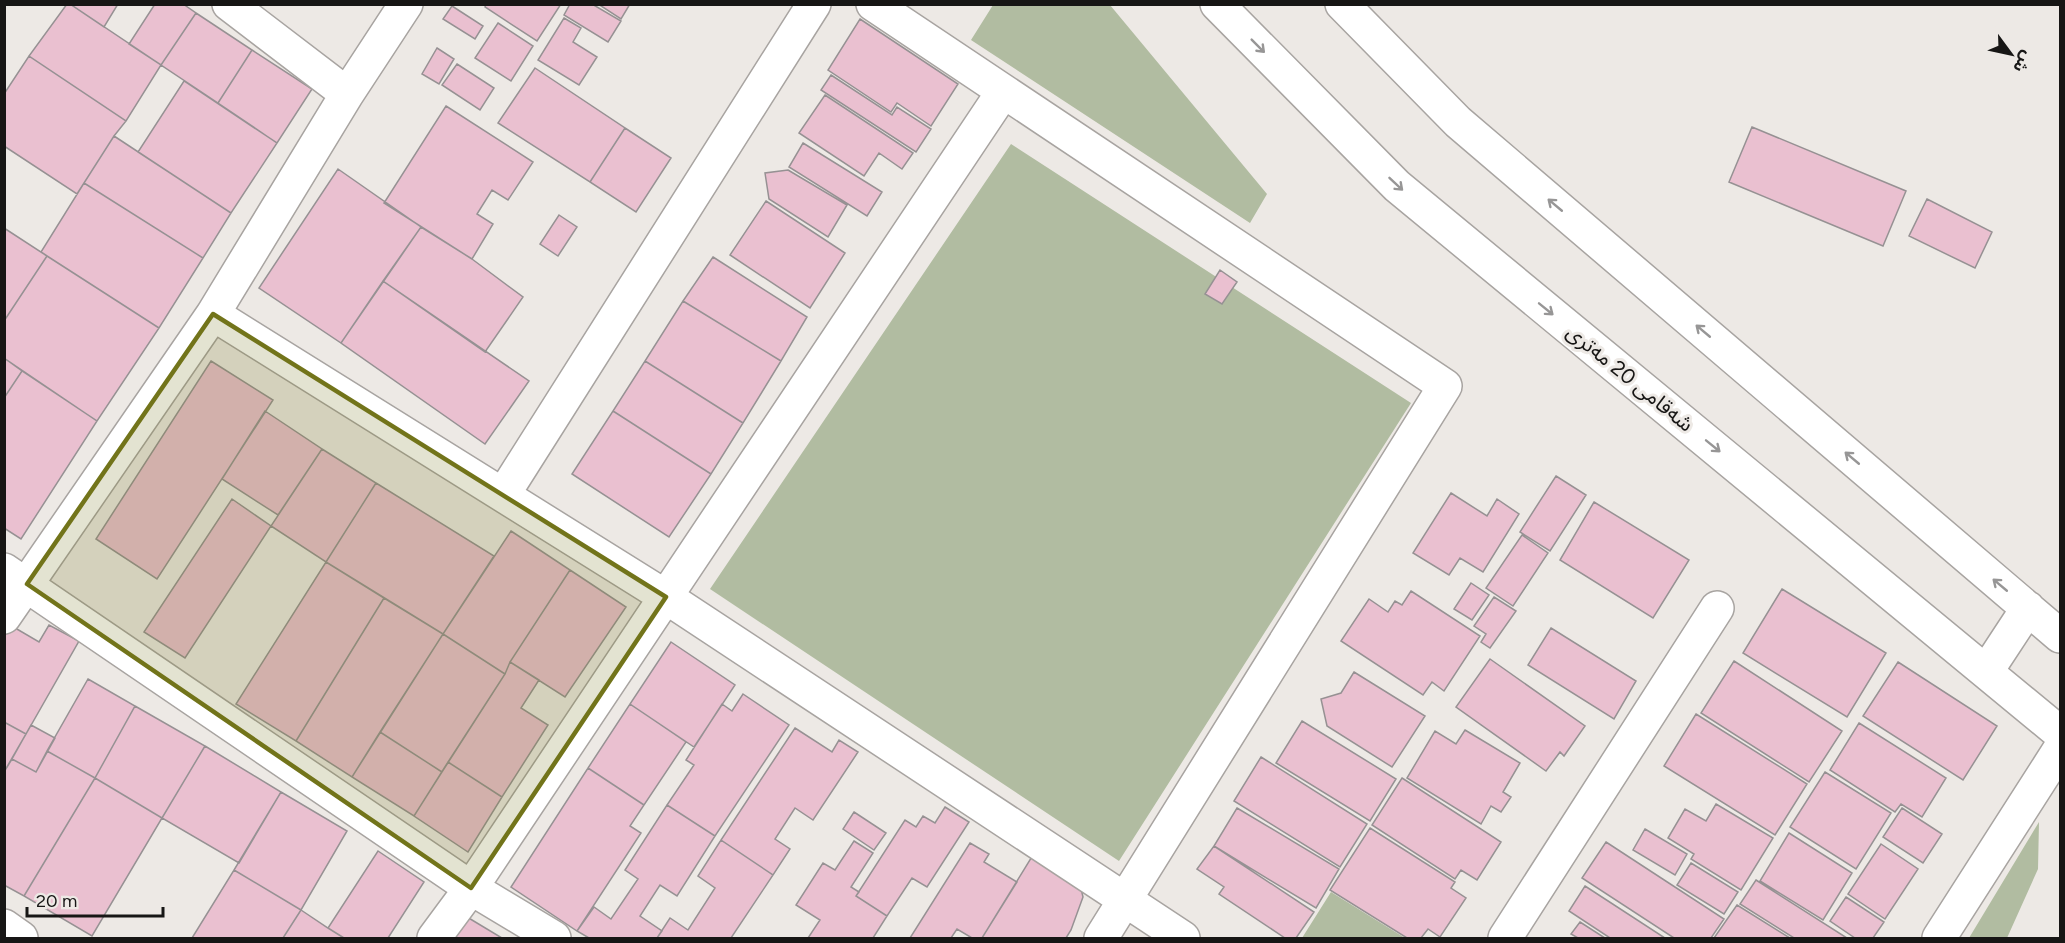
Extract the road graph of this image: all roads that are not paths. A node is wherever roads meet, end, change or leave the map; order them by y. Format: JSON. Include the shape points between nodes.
{"nodes":[{"id":1,"x":229,"y":4,"type":"edge"},
{"id":2,"x":406,"y":4,"type":"edge"},
{"id":3,"x":814,"y":4,"type":"edge"},
{"id":4,"x":873,"y":4,"type":"edge"},
{"id":5,"x":1217,"y":4,"type":"edge"},
{"id":6,"x":1342,"y":4,"type":"edge"},
{"id":7,"x":1003,"y":92,"type":"junction"},
{"id":8,"x":347,"y":94,"type":"junction"},
{"id":9,"x":213,"y":314,"type":"junction"},
{"id":10,"x":503,"y":495,"type":"junction"},
{"id":11,"x":16,"y":577,"type":"edge"},
{"id":12,"x":666,"y":597,"type":"junction"},
{"id":13,"x":1718,"y":608,"type":"dead end"},
{"id":14,"x":2028,"y":608,"type":"junction"},
{"id":15,"x":4,"y":617,"type":"edge"},
{"id":16,"x":2061,"y":636,"type":"edge"},
{"id":17,"x":1986,"y":672,"type":"junction"},
{"id":18,"x":2061,"y":733,"type":"edge"},
{"id":19,"x":2061,"y":750,"type":"edge"},
{"id":20,"x":471,"y":888,"type":"junction"},
{"id":21,"x":1125,"y":901,"type":"junction"},
{"id":22,"x":4,"y":926,"type":"edge"},
{"id":23,"x":21,"y":939,"type":"edge"},
{"id":24,"x":434,"y":939,"type":"edge"},
{"id":25,"x":554,"y":939,"type":"edge"},
{"id":26,"x":1101,"y":939,"type":"edge"},
{"id":27,"x":1183,"y":939,"type":"edge"},
{"id":28,"x":1505,"y":939,"type":"edge"},
{"id":29,"x":1939,"y":939,"type":"edge"}],
"edges":[{"from":1,"to":8,"type":"street"},
{"from":2,"to":8,"type":"street"},
{"from":3,"to":10,"type":"street"},
{"from":4,"to":7,"type":"street"},
{"from":5,"to":17,"type":"street","name":"شەقامی 20 مەتری","one_way":true,"via":[[1397,186]]},
{"from":14,"to":6,"type":"street","one_way":true,"via":[[1458,122]]},
{"from":7,"to":12,"type":"street"},
{"from":7,"to":21,"type":"street","via":[[1445,386]]},
{"from":8,"to":9,"type":"street"},
{"from":9,"to":10,"type":"street"},
{"from":9,"to":11,"type":"street"},
{"from":10,"to":12,"type":"street"},
{"from":11,"to":15,"type":"street"},
{"from":11,"to":20,"type":"street"},
{"from":12,"to":20,"type":"street"},
{"from":12,"to":21,"type":"street"},
{"from":13,"to":28,"type":"street"},
{"from":14,"to":16,"type":"street"},
{"from":14,"to":17,"type":"street"},
{"from":17,"to":18,"type":"street","name":"شەقامی 20 مەتری"},
{"from":19,"to":29,"type":"street"},
{"from":20,"to":24,"type":"street"},
{"from":20,"to":25,"type":"street"},
{"from":21,"to":26,"type":"street"},
{"from":21,"to":27,"type":"street"},
{"from":22,"to":23,"type":"street"}]}
